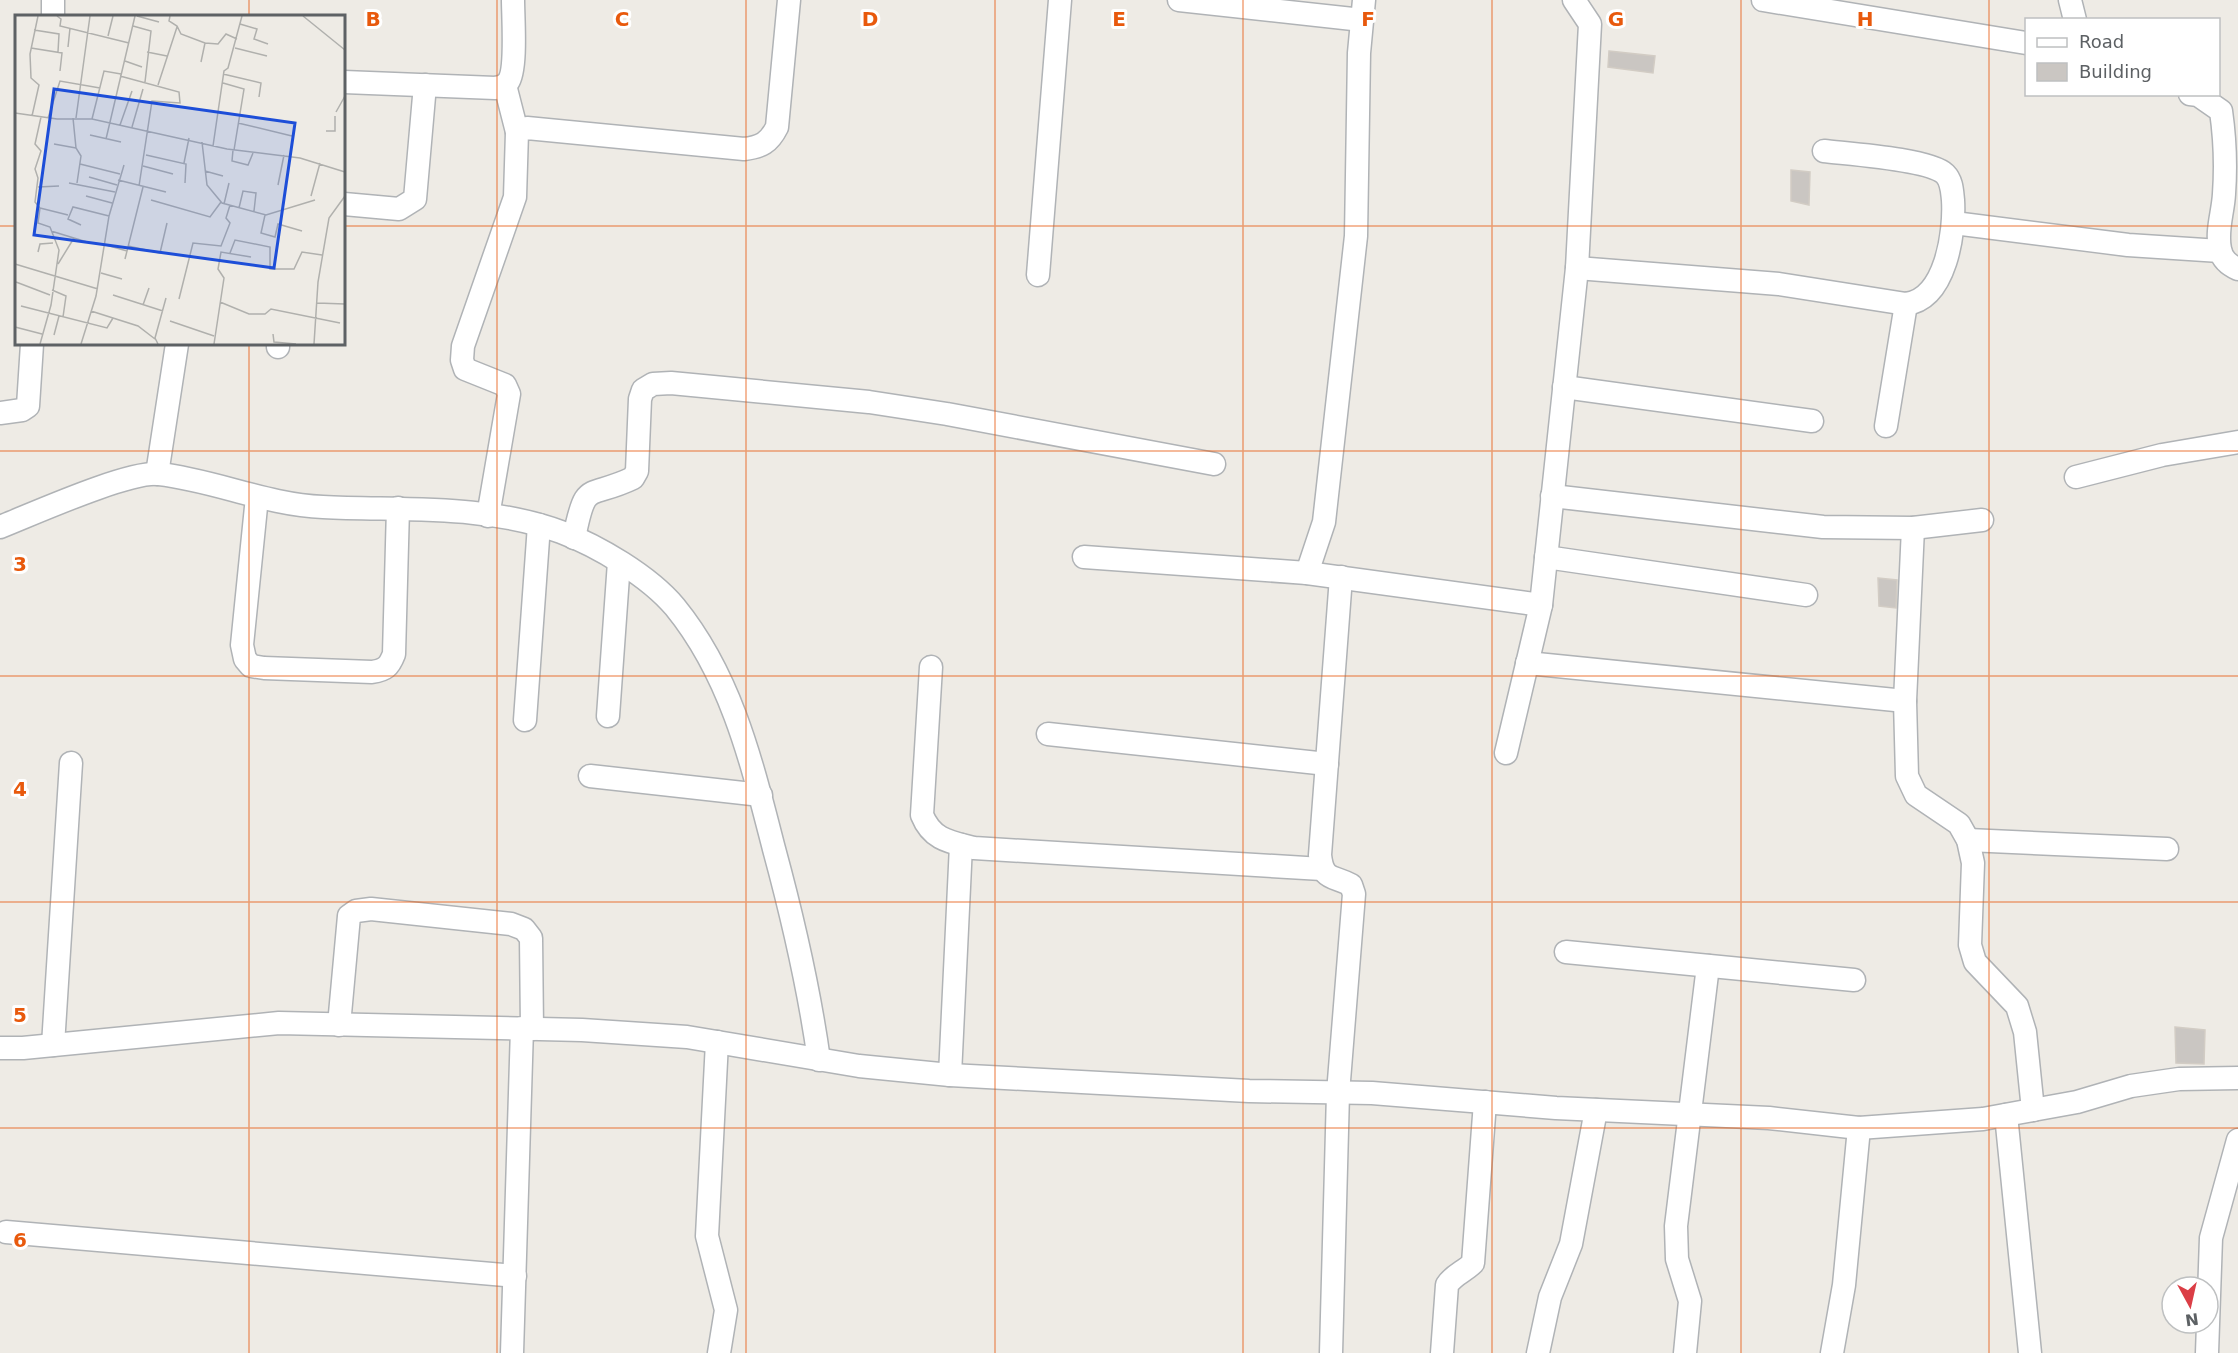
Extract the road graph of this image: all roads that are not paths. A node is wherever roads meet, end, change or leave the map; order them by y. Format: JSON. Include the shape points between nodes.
{"nodes":[{"id":1,"x":513,"y":0,"type":"edge"},
{"id":2,"x":789,"y":0,"type":"edge"},
{"id":3,"x":1060,"y":0,"type":"edge"},
{"id":4,"x":1179,"y":0,"type":"edge"},
{"id":5,"x":1574,"y":0,"type":"edge"},
{"id":6,"x":1763,"y":0,"type":"edge"},
{"id":7,"x":2070,"y":0,"type":"edge"},
{"id":8,"x":1874,"y":9,"type":"edge"},
{"id":9,"x":1363,"y":10,"type":"edge"},
{"id":10,"x":2074,"y":18,"type":"edge"},
{"id":11,"x":2025,"y":44,"type":"edge"},
{"id":12,"x":345,"y":82,"type":"edge"},
{"id":13,"x":425,"y":85,"type":"junction"},
{"id":14,"x":505,"y":86,"type":"junction"},
{"id":15,"x":2198,"y":96,"type":"edge"},
{"id":16,"x":517,"y":132,"type":"junction"},
{"id":17,"x":1824,"y":151,"type":"dead end"},
{"id":18,"x":345,"y":204,"type":"edge"},
{"id":19,"x":1954,"y":223,"type":"junction"},
{"id":20,"x":2220,"y":251,"type":"junction"},
{"id":21,"x":1578,"y":268,"type":"junction"},
{"id":22,"x":2238,"y":268,"type":"edge"},
{"id":23,"x":1038,"y":275,"type":"dead end"},
{"id":24,"x":1906,"y":304,"type":"junction"},
{"id":25,"x":32,"y":345,"type":"edge"},
{"id":26,"x":177,"y":345,"type":"edge"},
{"id":27,"x":1564,"y":387,"type":"junction"},
{"id":28,"x":0,"y":413,"type":"edge"},
{"id":29,"x":1812,"y":421,"type":"dead end"},
{"id":30,"x":1886,"y":426,"type":"dead end"},
{"id":31,"x":2238,"y":442,"type":"edge"},
{"id":32,"x":1214,"y":464,"type":"dead end"},
{"id":33,"x":157,"y":474,"type":"junction"},
{"id":34,"x":2076,"y":477,"type":"dead end"},
{"id":35,"x":1552,"y":496,"type":"junction"},
{"id":36,"x":256,"y":497,"type":"junction"},
{"id":37,"x":398,"y":508,"type":"junction"},
{"id":38,"x":488,"y":516,"type":"junction"},
{"id":39,"x":1982,"y":520,"type":"dead end"},
{"id":40,"x":538,"y":525,"type":"junction"},
{"id":41,"x":0,"y":527,"type":"edge"},
{"id":42,"x":1914,"y":528,"type":"junction"},
{"id":43,"x":574,"y":538,"type":"junction"},
{"id":44,"x":1084,"y":557,"type":"dead end"},
{"id":45,"x":1546,"y":557,"type":"junction"},
{"id":46,"x":619,"y":562,"type":"junction"},
{"id":47,"x":1307,"y":573,"type":"junction"},
{"id":48,"x":1341,"y":577,"type":"junction"},
{"id":49,"x":1806,"y":595,"type":"dead end"},
{"id":50,"x":1541,"y":605,"type":"junction"},
{"id":51,"x":1527,"y":663,"type":"junction"},
{"id":52,"x":931,"y":667,"type":"dead end"},
{"id":53,"x":1905,"y":701,"type":"junction"},
{"id":54,"x":608,"y":716,"type":"dead end"},
{"id":55,"x":525,"y":720,"type":"dead end"},
{"id":56,"x":1048,"y":734,"type":"dead end"},
{"id":57,"x":1506,"y":753,"type":"dead end"},
{"id":58,"x":71,"y":763,"type":"dead end"},
{"id":59,"x":1327,"y":764,"type":"junction"},
{"id":60,"x":590,"y":776,"type":"dead end"},
{"id":61,"x":760,"y":795,"type":"junction"},
{"id":62,"x":1968,"y":840,"type":"junction"},
{"id":63,"x":962,"y":845,"type":"junction"},
{"id":64,"x":2167,"y":849,"type":"dead end"},
{"id":65,"x":1322,"y":869,"type":"junction"},
{"id":66,"x":1566,"y":952,"type":"dead end"},
{"id":67,"x":1708,"y":966,"type":"junction"},
{"id":68,"x":1854,"y":980,"type":"dead end"},
{"id":69,"x":339,"y":1025,"type":"junction"},
{"id":70,"x":527,"y":1028,"type":"junction"},
{"id":71,"x":717,"y":1042,"type":"junction"},
{"id":72,"x":53,"y":1045,"type":"junction"},
{"id":73,"x":0,"y":1048,"type":"edge"},
{"id":74,"x":819,"y":1060,"type":"junction"},
{"id":75,"x":950,"y":1075,"type":"junction"},
{"id":76,"x":2238,"y":1078,"type":"edge"},
{"id":77,"x":1338,"y":1094,"type":"junction"},
{"id":78,"x":1485,"y":1102,"type":"junction"},
{"id":79,"x":1596,"y":1110,"type":"junction"},
{"id":80,"x":2032,"y":1110,"type":"junction"},
{"id":81,"x":1690,"y":1114,"type":"junction"},
{"id":82,"x":2006,"y":1115,"type":"junction"},
{"id":83,"x":1859,"y":1128,"type":"junction"},
{"id":84,"x":2238,"y":1140,"type":"edge"},
{"id":85,"x":6,"y":1232,"type":"dead end"},
{"id":86,"x":515,"y":1276,"type":"junction"},
{"id":87,"x":512,"y":1353,"type":"edge"},
{"id":88,"x":719,"y":1353,"type":"edge"},
{"id":89,"x":1331,"y":1353,"type":"edge"},
{"id":90,"x":1442,"y":1353,"type":"edge"},
{"id":91,"x":1538,"y":1353,"type":"edge"},
{"id":92,"x":1685,"y":1353,"type":"edge"},
{"id":93,"x":1832,"y":1353,"type":"edge"},
{"id":94,"x":2030,"y":1353,"type":"edge"},
{"id":95,"x":2207,"y":1353,"type":"edge"}],
"edges":[{"from":1,"to":14,"type":"street","via":[[512,66]]},
{"from":2,"to":16,"type":"street","via":[[777,128],[760,147],[744,149],[527,128]]},
{"from":3,"to":23,"type":"street"},
{"from":4,"to":9,"type":"street"},
{"from":5,"to":21,"type":"street","via":[[1590,24]]},
{"from":6,"to":8,"type":"street"},
{"from":7,"to":10,"type":"street"},
{"from":8,"to":11,"type":"street"},
{"from":9,"to":47,"type":"street","via":[[1356,236],[1324,522]]},
{"from":12,"to":13,"type":"street"},
{"from":13,"to":14,"type":"street"},
{"from":13,"to":18,"type":"street","via":[[415,199],[399,209]]},
{"from":14,"to":16,"type":"street"},
{"from":15,"to":20,"type":"street","via":[[2221,111],[2225,137],[2224,197],[2218,226]]},
{"from":16,"to":38,"type":"street","via":[[514,197],[462,360],[465,369],[505,385],[509,393]]},
{"from":17,"to":19,"type":"street","via":[[1915,163],[1945,174],[1952,184]]},
{"from":19,"to":20,"type":"street","via":[[2128,245]]},
{"from":19,"to":24,"type":"street","via":[[1951,247],[1931,291],[1916,303]]},
{"from":20,"to":22,"type":"street","via":[[2228,264]]},
{"from":21,"to":24,"type":"street","via":[[1779,284]]},
{"from":21,"to":27,"type":"street"},
{"from":24,"to":30,"type":"street"},
{"from":25,"to":28,"type":"street","via":[[28,406],[22,411]]},
{"from":26,"to":33,"type":"street"},
{"from":27,"to":29,"type":"street"},
{"from":27,"to":35,"type":"street"},
{"from":31,"to":34,"type":"street","via":[[2162,455]]},
{"from":32,"to":43,"type":"street","via":[[868,402],[653,384],[643,390],[640,399],[637,471],[633,478],[594,490],[585,497]]},
{"from":33,"to":36,"type":"street"},
{"from":33,"to":41,"type":"street","via":[[118,482]]},
{"from":35,"to":42,"type":"street","via":[[1823,527]]},
{"from":35,"to":45,"type":"street"},
{"from":36,"to":37,"type":"street","via":[[303,507]]},
{"from":36,"to":37,"type":"street","via":[[242,645],[251,666],[264,668],[372,672],[390,665],[394,654]]},
{"from":37,"to":38,"type":"street"},
{"from":38,"to":40,"type":"street"},
{"from":39,"to":42,"type":"street"},
{"from":40,"to":43,"type":"street"},
{"from":40,"to":55,"type":"street"},
{"from":42,"to":53,"type":"street"},
{"from":43,"to":46,"type":"street"},
{"from":44,"to":47,"type":"street"},
{"from":45,"to":49,"type":"street"},
{"from":45,"to":50,"type":"street"},
{"from":46,"to":54,"type":"street"},
{"from":46,"to":61,"type":"street","via":[[674,606],[698,640],[737,716]]},
{"from":47,"to":48,"type":"street"},
{"from":48,"to":50,"type":"street"},
{"from":48,"to":59,"type":"street"},
{"from":50,"to":51,"type":"street"},
{"from":51,"to":53,"type":"street"},
{"from":51,"to":57,"type":"street"},
{"from":52,"to":63,"type":"street","via":[[922,815],[927,828],[942,840]]},
{"from":53,"to":62,"type":"street","via":[[1907,776],[1916,795],[1959,824]]},
{"from":56,"to":59,"type":"street"},
{"from":58,"to":72,"type":"street"},
{"from":59,"to":65,"type":"street"},
{"from":60,"to":61,"type":"street"},
{"from":61,"to":74,"type":"street","via":[[803,958]]},
{"from":62,"to":64,"type":"street"},
{"from":62,"to":80,"type":"street","via":[[1973,863],[1970,945],[1975,962],[2017,1006],[2025,1032]]},
{"from":63,"to":65,"type":"street"},
{"from":63,"to":75,"type":"street"},
{"from":65,"to":77,"type":"street","via":[[1328,878],[1351,885],[1354,894]]},
{"from":66,"to":67,"type":"street"},
{"from":67,"to":68,"type":"street"},
{"from":67,"to":81,"type":"street"},
{"from":69,"to":70,"type":"street"},
{"from":69,"to":70,"type":"street","via":[[349,916],[371,909],[524,928],[531,938]]},
{"from":69,"to":72,"type":"street","via":[[242,1025]]},
{"from":70,"to":71,"type":"street","via":[[651,1034]]},
{"from":70,"to":86,"type":"street"},
{"from":71,"to":74,"type":"street"},
{"from":71,"to":88,"type":"street","via":[[707,1236],[726,1310]]},
{"from":72,"to":73,"type":"street"},
{"from":74,"to":75,"type":"street"},
{"from":75,"to":77,"type":"street"},
{"from":76,"to":80,"type":"street","via":[[2179,1079],[2131,1086]]},
{"from":77,"to":78,"type":"street"},
{"from":77,"to":89,"type":"street"},
{"from":78,"to":79,"type":"street"},
{"from":78,"to":90,"type":"street","via":[[1473,1263],[1453,1276],[1448,1285]]},
{"from":79,"to":81,"type":"street"},
{"from":79,"to":91,"type":"street","via":[[1571,1244],[1550,1297]]},
{"from":80,"to":82,"type":"street"},
{"from":81,"to":83,"type":"street"},
{"from":81,"to":92,"type":"street","via":[[1676,1226],[1677,1259],[1690,1302]]},
{"from":82,"to":83,"type":"street"},
{"from":82,"to":94,"type":"street"},
{"from":83,"to":93,"type":"street","via":[[1844,1285]]},
{"from":84,"to":95,"type":"street","via":[[2211,1238]]},
{"from":85,"to":86,"type":"street"},
{"from":86,"to":87,"type":"street"}]}
